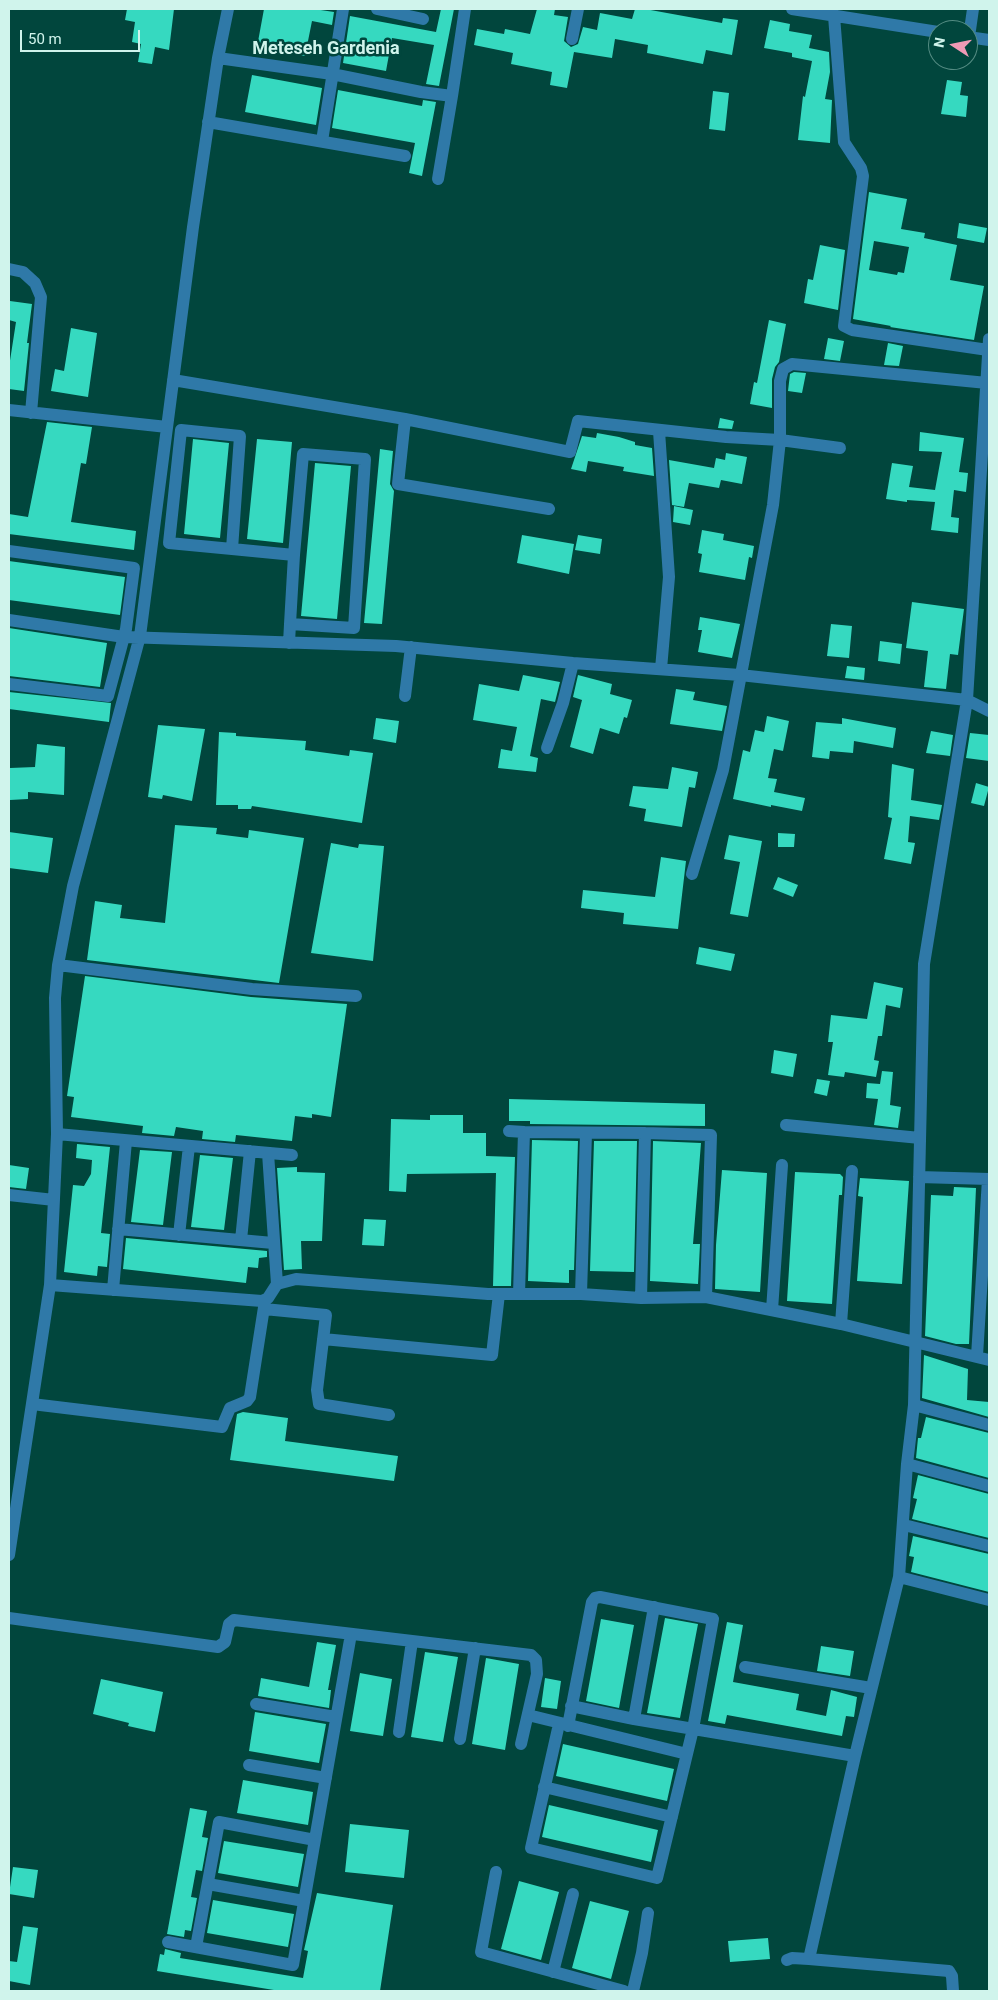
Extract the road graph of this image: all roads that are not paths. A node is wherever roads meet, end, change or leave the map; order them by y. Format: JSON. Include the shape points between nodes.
{"nodes":[{"id":1,"x":228,"y":9,"type":"edge"},
{"id":2,"x":343,"y":9,"type":"edge"},
{"id":3,"x":377,"y":9,"type":"edge"},
{"id":4,"x":465,"y":9,"type":"edge"},
{"id":5,"x":578,"y":9,"type":"edge"},
{"id":6,"x":792,"y":9,"type":"edge"},
{"id":7,"x":830,"y":13,"type":"edge"},
{"id":8,"x":424,"y":19,"type":"dead end"},
{"id":9,"x":928,"y":30,"type":"edge"},
{"id":10,"x":572,"y":39,"type":"dead end"},
{"id":11,"x":218,"y":58,"type":"junction"},
{"id":12,"x":332,"y":74,"type":"junction"},
{"id":13,"x":452,"y":96,"type":"junction"},
{"id":14,"x":208,"y":122,"type":"junction"},
{"id":15,"x":322,"y":140,"type":"junction"},
{"id":16,"x":405,"y":156,"type":"dead end"},
{"id":17,"x":438,"y":179,"type":"dead end"},
{"id":18,"x":9,"y":269,"type":"edge"},
{"id":19,"x":989,"y":344,"type":"edge"},
{"id":20,"x":173,"y":380,"type":"junction"},
{"id":21,"x":987,"y":383,"type":"junction"},
{"id":22,"x":9,"y":410,"type":"edge"},
{"id":23,"x":31,"y":412,"type":"junction"},
{"id":24,"x":987,"y":414,"type":"edge"},
{"id":25,"x":405,"y":419,"type":"junction"},
{"id":26,"x":168,"y":427,"type":"junction"},
{"id":27,"x":659,"y":431,"type":"junction"},
{"id":28,"x":780,"y":440,"type":"junction"},
{"id":29,"x":840,"y":448,"type":"dead end"},
{"id":30,"x":549,"y":509,"type":"dead end"},
{"id":31,"x":984,"y":530,"type":"edge"},
{"id":32,"x":232,"y":549,"type":"junction"},
{"id":33,"x":9,"y":551,"type":"edge"},
{"id":34,"x":294,"y":555,"type":"junction"},
{"id":35,"x":9,"y":613,"type":"edge"},
{"id":36,"x":9,"y":620,"type":"edge"},
{"id":37,"x":53,"y":623,"type":"junction"},
{"id":38,"x":290,"y":624,"type":"junction"},
{"id":39,"x":124,"y":633,"type":"junction"},
{"id":40,"x":140,"y":636,"type":"junction"},
{"id":41,"x":289,"y":643,"type":"junction"},
{"id":42,"x":411,"y":647,"type":"junction"},
{"id":43,"x":573,"y":662,"type":"junction"},
{"id":44,"x":661,"y":669,"type":"junction"},
{"id":45,"x":740,"y":675,"type":"junction"},
{"id":46,"x":9,"y":684,"type":"edge"},
{"id":47,"x":405,"y":696,"type":"dead end"},
{"id":48,"x":967,"y":700,"type":"junction"},
{"id":49,"x":989,"y":712,"type":"edge"},
{"id":50,"x":547,"y":748,"type":"dead end"},
{"id":51,"x":692,"y":874,"type":"dead end"},
{"id":52,"x":58,"y":965,"type":"junction"},
{"id":53,"x":356,"y":996,"type":"dead end"},
{"id":54,"x":786,"y":1124,"type":"dead end"},
{"id":55,"x":509,"y":1131,"type":"dead end"},
{"id":56,"x":524,"y":1132,"type":"junction"},
{"id":57,"x":586,"y":1133,"type":"junction"},
{"id":58,"x":646,"y":1133,"type":"junction"},
{"id":59,"x":57,"y":1134,"type":"junction"},
{"id":60,"x":920,"y":1138,"type":"junction"},
{"id":61,"x":126,"y":1141,"type":"junction"},
{"id":62,"x":189,"y":1146,"type":"junction"},
{"id":63,"x":250,"y":1151,"type":"junction"},
{"id":64,"x":268,"y":1152,"type":"junction"},
{"id":65,"x":292,"y":1155,"type":"dead end"},
{"id":66,"x":782,"y":1165,"type":"dead end"},
{"id":67,"x":852,"y":1171,"type":"dead end"},
{"id":68,"x":919,"y":1177,"type":"junction"},
{"id":69,"x":989,"y":1179,"type":"edge"},
{"id":70,"x":9,"y":1196,"type":"edge"},
{"id":71,"x":54,"y":1200,"type":"junction"},
{"id":72,"x":118,"y":1230,"type":"junction"},
{"id":73,"x":179,"y":1235,"type":"junction"},
{"id":74,"x":241,"y":1240,"type":"junction"},
{"id":75,"x":273,"y":1243,"type":"junction"},
{"id":76,"x":276,"y":1284,"type":"junction"},
{"id":77,"x":50,"y":1285,"type":"junction"},
{"id":78,"x":113,"y":1290,"type":"junction"},
{"id":79,"x":499,"y":1294,"type":"junction"},
{"id":80,"x":519,"y":1294,"type":"junction"},
{"id":81,"x":581,"y":1294,"type":"junction"},
{"id":82,"x":706,"y":1297,"type":"junction"},
{"id":83,"x":641,"y":1298,"type":"junction"},
{"id":84,"x":265,"y":1305,"type":"junction"},
{"id":85,"x":772,"y":1310,"type":"junction"},
{"id":86,"x":841,"y":1324,"type":"junction"},
{"id":87,"x":323,"y":1339,"type":"junction"},
{"id":88,"x":917,"y":1342,"type":"junction"},
{"id":89,"x":983,"y":1358,"type":"edge"},
{"id":90,"x":32,"y":1404,"type":"junction"},
{"id":91,"x":914,"y":1405,"type":"junction"},
{"id":92,"x":389,"y":1415,"type":"dead end"},
{"id":93,"x":989,"y":1425,"type":"edge"},
{"id":94,"x":906,"y":1464,"type":"junction"},
{"id":95,"x":989,"y":1486,"type":"edge"},
{"id":96,"x":904,"y":1525,"type":"junction"},
{"id":97,"x":989,"y":1546,"type":"edge"},
{"id":98,"x":9,"y":1555,"type":"edge"},
{"id":99,"x":898,"y":1577,"type":"junction"},
{"id":100,"x":989,"y":1600,"type":"edge"},
{"id":101,"x":654,"y":1607,"type":"junction"},
{"id":102,"x":9,"y":1618,"type":"edge"},
{"id":103,"x":351,"y":1634,"type":"junction"},
{"id":104,"x":412,"y":1641,"type":"junction"},
{"id":105,"x":475,"y":1648,"type":"junction"},
{"id":106,"x":745,"y":1667,"type":"dead end"},
{"id":107,"x":871,"y":1688,"type":"junction"},
{"id":108,"x":256,"y":1704,"type":"dead end"},
{"id":109,"x":571,"y":1706,"type":"junction"},
{"id":110,"x":528,"y":1715,"type":"junction"},
{"id":111,"x":336,"y":1717,"type":"junction"},
{"id":112,"x":634,"y":1719,"type":"junction"},
{"id":113,"x":563,"y":1725,"type":"junction"},
{"id":114,"x":693,"y":1729,"type":"junction"},
{"id":115,"x":399,"y":1732,"type":"dead end"},
{"id":116,"x":460,"y":1739,"type":"dead end"},
{"id":117,"x":521,"y":1744,"type":"dead end"},
{"id":118,"x":687,"y":1754,"type":"junction"},
{"id":119,"x":855,"y":1756,"type":"junction"},
{"id":120,"x":249,"y":1765,"type":"dead end"},
{"id":121,"x":326,"y":1778,"type":"junction"},
{"id":122,"x":544,"y":1787,"type":"junction"},
{"id":123,"x":672,"y":1817,"type":"junction"},
{"id":124,"x":315,"y":1840,"type":"junction"},
{"id":125,"x":496,"y":1872,"type":"dead end"},
{"id":126,"x":208,"y":1884,"type":"junction"},
{"id":127,"x":573,"y":1894,"type":"dead end"},
{"id":128,"x":304,"y":1901,"type":"junction"},
{"id":129,"x":648,"y":1913,"type":"dead end"},
{"id":130,"x":168,"y":1942,"type":"dead end"},
{"id":131,"x":196,"y":1947,"type":"junction"},
{"id":132,"x":809,"y":1959,"type":"junction"},
{"id":133,"x":787,"y":1960,"type":"dead end"},
{"id":134,"x":553,"y":1972,"type":"junction"},
{"id":135,"x":624,"y":1991,"type":"edge"},
{"id":136,"x":633,"y":1991,"type":"edge"},
{"id":137,"x":952,"y":1991,"type":"edge"}],
"edges":[{"from":1,"to":11,"type":"street"},
{"from":2,"to":12,"type":"street"},
{"from":3,"to":8,"type":"street"},
{"from":4,"to":13,"type":"street"},
{"from":5,"to":10,"type":"street"},
{"from":6,"to":7,"type":"street"},
{"from":7,"to":9,"type":"street"},
{"from":7,"to":19,"type":"street","via":[[844,142],[863,176],[844,326],[852,330]]},
{"from":11,"to":12,"type":"street"},
{"from":11,"to":14,"type":"street"},
{"from":12,"to":13,"type":"street"},
{"from":12,"to":15,"type":"street"},
{"from":13,"to":17,"type":"street"},
{"from":14,"to":15,"type":"street"},
{"from":14,"to":20,"type":"street"},
{"from":15,"to":16,"type":"street"},
{"from":18,"to":23,"type":"street","via":[[23,272],[35,283],[41,297]]},
{"from":19,"to":21,"type":"street"},
{"from":20,"to":25,"type":"street"},
{"from":20,"to":26,"type":"street"},
{"from":21,"to":24,"type":"street"},
{"from":21,"to":28,"type":"street","via":[[792,364],[786,366],[780,380]]},
{"from":22,"to":23,"type":"street"},
{"from":23,"to":26,"type":"street"},
{"from":24,"to":31,"type":"street"},
{"from":25,"to":27,"type":"street","via":[[570,452],[578,421]]},
{"from":25,"to":30,"type":"street","via":[[398,484]]},
{"from":26,"to":40,"type":"street"},
{"from":27,"to":28,"type":"street"},
{"from":27,"to":44,"type":"street","via":[[669,577]]},
{"from":28,"to":29,"type":"street"},
{"from":28,"to":45,"type":"street","via":[[773,504]]},
{"from":31,"to":48,"type":"street"},
{"from":32,"to":32,"type":"street","via":[[169,543],[181,430],[240,436]]},
{"from":32,"to":34,"type":"street"},
{"from":33,"to":39,"type":"street","via":[[134,568]]},
{"from":34,"to":38,"type":"street"},
{"from":34,"to":38,"type":"street","via":[[303,454],[365,459],[354,628]]},
{"from":35,"to":37,"type":"street"},
{"from":36,"to":37,"type":"street"},
{"from":37,"to":39,"type":"street"},
{"from":38,"to":41,"type":"street"},
{"from":39,"to":40,"type":"street"},
{"from":39,"to":46,"type":"street","via":[[108,696]]},
{"from":40,"to":41,"type":"street"},
{"from":40,"to":52,"type":"street","via":[[73,886]]},
{"from":41,"to":42,"type":"street"},
{"from":42,"to":43,"type":"street"},
{"from":42,"to":47,"type":"street"},
{"from":43,"to":44,"type":"street"},
{"from":43,"to":50,"type":"street","via":[[563,704]]},
{"from":44,"to":45,"type":"street"},
{"from":45,"to":48,"type":"street"},
{"from":45,"to":51,"type":"street","via":[[723,770]]},
{"from":48,"to":49,"type":"street"},
{"from":48,"to":60,"type":"street","via":[[924,964]]},
{"from":52,"to":53,"type":"street","via":[[252,989]]},
{"from":52,"to":59,"type":"street","via":[[55,998]]},
{"from":54,"to":60,"type":"street"},
{"from":55,"to":56,"type":"street"},
{"from":56,"to":57,"type":"street"},
{"from":56,"to":80,"type":"street"},
{"from":57,"to":58,"type":"street"},
{"from":57,"to":81,"type":"street"},
{"from":58,"to":82,"type":"street","via":[[711,1134]]},
{"from":58,"to":83,"type":"street"},
{"from":59,"to":61,"type":"street"},
{"from":59,"to":71,"type":"street"},
{"from":60,"to":68,"type":"street"},
{"from":61,"to":62,"type":"street"},
{"from":61,"to":72,"type":"street"},
{"from":62,"to":63,"type":"street"},
{"from":62,"to":73,"type":"street"},
{"from":63,"to":64,"type":"street"},
{"from":63,"to":74,"type":"street"},
{"from":64,"to":65,"type":"street"},
{"from":64,"to":75,"type":"street"},
{"from":66,"to":85,"type":"street"},
{"from":67,"to":86,"type":"street"},
{"from":68,"to":69,"type":"street"},
{"from":68,"to":88,"type":"street"},
{"from":69,"to":89,"type":"street"},
{"from":70,"to":71,"type":"street"},
{"from":71,"to":77,"type":"street"},
{"from":72,"to":73,"type":"street"},
{"from":72,"to":78,"type":"street"},
{"from":73,"to":74,"type":"street"},
{"from":74,"to":75,"type":"street"},
{"from":75,"to":76,"type":"street"},
{"from":76,"to":79,"type":"street","via":[[296,1279]]},
{"from":76,"to":84,"type":"street"},
{"from":77,"to":78,"type":"street"},
{"from":77,"to":90,"type":"street"},
{"from":78,"to":84,"type":"street"},
{"from":79,"to":80,"type":"street"},
{"from":79,"to":87,"type":"street","via":[[492,1355]]},
{"from":80,"to":81,"type":"street"},
{"from":81,"to":83,"type":"street"},
{"from":82,"to":83,"type":"street"},
{"from":82,"to":85,"type":"street"},
{"from":84,"to":87,"type":"street","via":[[326,1315]]},
{"from":84,"to":90,"type":"street","via":[[250,1397],[230,1408],[222,1428]]},
{"from":85,"to":86,"type":"street"},
{"from":86,"to":88,"type":"street"},
{"from":87,"to":92,"type":"street","via":[[317,1390],[319,1404]]},
{"from":88,"to":89,"type":"street"},
{"from":88,"to":91,"type":"street"},
{"from":90,"to":98,"type":"street"},
{"from":91,"to":93,"type":"street"},
{"from":91,"to":94,"type":"street"},
{"from":94,"to":95,"type":"street"},
{"from":94,"to":96,"type":"street"},
{"from":96,"to":97,"type":"street"},
{"from":96,"to":99,"type":"street"},
{"from":99,"to":100,"type":"street"},
{"from":99,"to":107,"type":"street"},
{"from":101,"to":109,"type":"street","via":[[600,1597],[593,1600]]},
{"from":101,"to":112,"type":"street"},
{"from":101,"to":114,"type":"street","via":[[713,1620]]},
{"from":102,"to":103,"type":"street","via":[[218,1647],[225,1642],[229,1624],[234,1620]]},
{"from":103,"to":104,"type":"street"},
{"from":103,"to":111,"type":"street"},
{"from":104,"to":105,"type":"street"},
{"from":104,"to":115,"type":"street"},
{"from":105,"to":110,"type":"street","via":[[531,1655],[536,1660],[537,1674]]},
{"from":105,"to":116,"type":"street"},
{"from":106,"to":107,"type":"street"},
{"from":107,"to":119,"type":"street"},
{"from":108,"to":111,"type":"street"},
{"from":109,"to":112,"type":"street"},
{"from":109,"to":113,"type":"street"},
{"from":110,"to":113,"type":"street"},
{"from":110,"to":117,"type":"street"},
{"from":111,"to":121,"type":"street"},
{"from":112,"to":114,"type":"street"},
{"from":113,"to":118,"type":"street"},
{"from":113,"to":122,"type":"street"},
{"from":114,"to":118,"type":"street"},
{"from":114,"to":119,"type":"street"},
{"from":118,"to":123,"type":"street"},
{"from":119,"to":132,"type":"street"},
{"from":120,"to":121,"type":"street"},
{"from":121,"to":124,"type":"street"},
{"from":122,"to":123,"type":"street"},
{"from":122,"to":123,"type":"street","via":[[531,1848],[648,1876],[657,1878]]},
{"from":124,"to":126,"type":"street","via":[[219,1822]]},
{"from":124,"to":128,"type":"street"},
{"from":125,"to":134,"type":"street","via":[[480,1952]]},
{"from":126,"to":128,"type":"street"},
{"from":126,"to":131,"type":"street"},
{"from":127,"to":134,"type":"street"},
{"from":128,"to":131,"type":"street","via":[[293,1965]]},
{"from":129,"to":136,"type":"street"},
{"from":130,"to":131,"type":"street"},
{"from":132,"to":133,"type":"street"},
{"from":132,"to":137,"type":"street","via":[[949,1971]]},
{"from":134,"to":135,"type":"street"}]}
